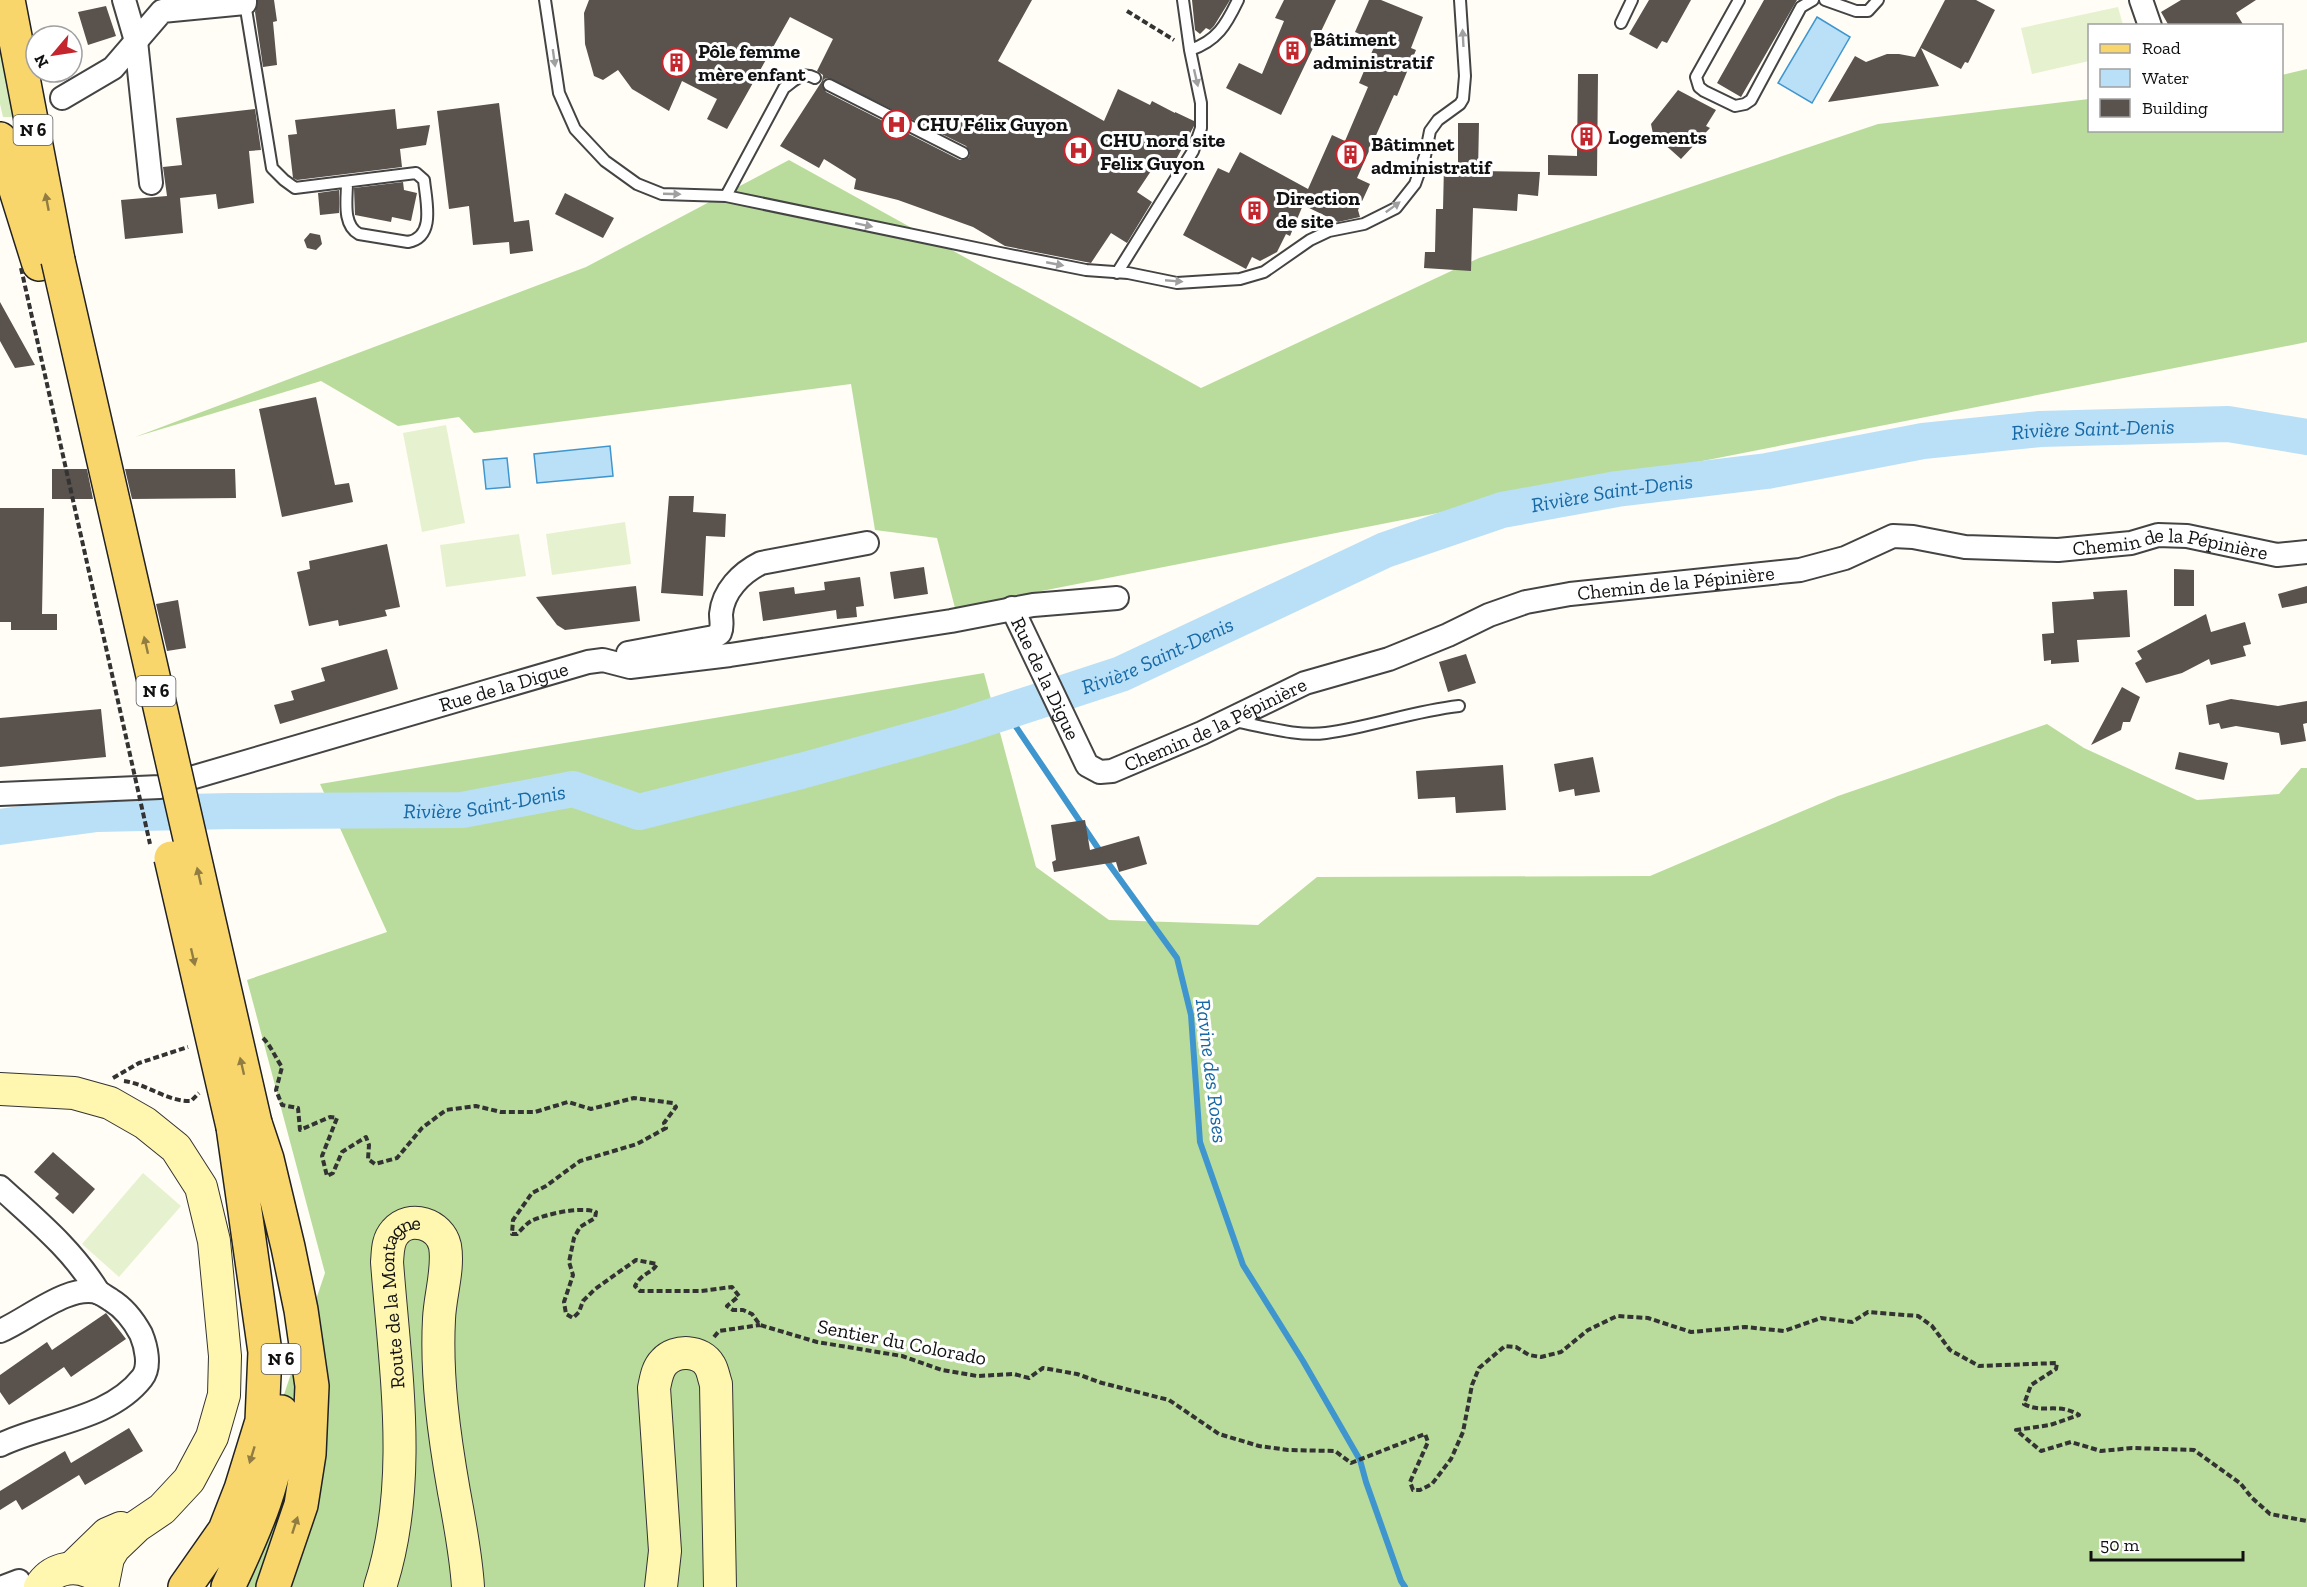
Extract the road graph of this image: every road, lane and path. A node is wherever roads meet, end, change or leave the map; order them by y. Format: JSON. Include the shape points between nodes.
{"nodes":[{"id":1,"x":8,"y":0,"type":"edge"},
{"id":2,"x":124,"y":0,"type":"edge"},
{"id":3,"x":545,"y":0,"type":"edge"},
{"id":4,"x":1183,"y":0,"type":"edge"},
{"id":5,"x":1238,"y":0,"type":"edge"},
{"id":6,"x":1460,"y":0,"type":"edge"},
{"id":7,"x":1632,"y":0,"type":"edge"},
{"id":8,"x":1739,"y":0,"type":"edge"},
{"id":9,"x":1813,"y":0,"type":"edge"},
{"id":10,"x":1825,"y":0,"type":"edge"},
{"id":11,"x":1878,"y":0,"type":"edge"},
{"id":12,"x":2141,"y":0,"type":"edge"},
{"id":13,"x":245,"y":1,"type":"edge"},
{"id":14,"x":1127,"y":10,"type":"dead end"},
{"id":15,"x":1621,"y":23,"type":"dead end"},
{"id":16,"x":2149,"y":24,"type":"edge"},
{"id":17,"x":136,"y":41,"type":"junction"},
{"id":18,"x":1190,"y":50,"type":"junction"},
{"id":19,"x":815,"y":78,"type":"dead end"},
{"id":20,"x":829,"y":85,"type":"dead end"},
{"id":21,"x":62,"y":98,"type":"dead end"},
{"id":22,"x":0,"y":139,"type":"edge"},
{"id":23,"x":963,"y":153,"type":"dead end"},
{"id":24,"x":151,"y":183,"type":"dead end"},
{"id":25,"x":347,"y":183,"type":"junction"},
{"id":26,"x":726,"y":196,"type":"junction"},
{"id":27,"x":39,"y":264,"type":"junction"},
{"id":28,"x":1117,"y":273,"type":"junction"},
{"id":29,"x":867,"y":543,"type":"dead end"},
{"id":30,"x":2307,"y":552,"type":"edge"},
{"id":31,"x":1117,"y":598,"type":"dead end"},
{"id":32,"x":1014,"y":613,"type":"junction"},
{"id":33,"x":603,"y":660,"type":"junction"},
{"id":34,"x":1459,"y":706,"type":"dead end"},
{"id":35,"x":1230,"y":720,"type":"junction"},
{"id":36,"x":1080,"y":750,"type":"joint"},
{"id":37,"x":0,"y":794,"type":"edge"},
{"id":38,"x":152,"y":852,"type":"dead end"},
{"id":39,"x":257,"y":1032,"type":"dead end"},
{"id":40,"x":192,"y":1046,"type":"dead end"},
{"id":41,"x":0,"y":1089,"type":"edge"},
{"id":42,"x":101,"y":1100,"type":"junction"},
{"id":43,"x":244,"y":1125,"type":"junction"},
{"id":44,"x":0,"y":1187,"type":"edge"},
{"id":45,"x":99,"y":1293,"type":"junction"},
{"id":46,"x":760,"y":1325,"type":"junction"},
{"id":47,"x":0,"y":1331,"type":"edge"},
{"id":48,"x":700,"y":1356,"type":"junction"},
{"id":49,"x":0,"y":1446,"type":"edge"},
{"id":50,"x":2307,"y":1521,"type":"edge"},
{"id":51,"x":137,"y":1526,"type":"junction"},
{"id":52,"x":72,"y":1568,"type":"junction"},
{"id":53,"x":21,"y":1585,"type":"edge"},
{"id":54,"x":105,"y":1585,"type":"edge"},
{"id":55,"x":185,"y":1587,"type":"edge"},
{"id":56,"x":228,"y":1587,"type":"edge"},
{"id":57,"x":248,"y":1587,"type":"edge"},
{"id":58,"x":273,"y":1587,"type":"edge"},
{"id":59,"x":380,"y":1587,"type":"edge"},
{"id":60,"x":468,"y":1587,"type":"edge"},
{"id":61,"x":661,"y":1587,"type":"edge"},
{"id":62,"x":720,"y":1587,"type":"edge"}],
"edges":[{"from":27,"to":1,"type":"main road","number":"N 6","one_way":true},
{"from":2,"to":17,"type":"street"},
{"from":3,"to":26,"type":"lane","one_way":true,"via":[[559,93],[575,129],[605,161],[637,184],[662,194]]},
{"from":4,"to":18,"type":"lane"},
{"from":5,"to":18,"type":"lane","via":[[1225,27],[1202,46]]},
{"from":28,"to":6,"type":"lane","one_way":true,"via":[[1177,283],[1240,279],[1264,272],[1319,235],[1364,224],[1396,208],[1415,184],[1430,131],[1463,99]]},
{"from":7,"to":15,"type":"lane"},
{"from":8,"to":9,"type":"lane","via":[[1696,77],[1704,91],[1735,106],[1751,100],[1801,7]]},
{"from":10,"to":11,"type":"lane","via":[[1856,12],[1868,11]]},
{"from":12,"to":16,"type":"street"},
{"from":13,"to":17,"type":"street","via":[[162,11]]},
{"from":13,"to":25,"type":"lane","via":[[273,168],[295,188]]},
{"from":14,"to":18,"type":"path"},
{"from":17,"to":21,"type":"street","via":[[112,68]]},
{"from":17,"to":24,"type":"street"},
{"from":18,"to":28,"type":"lane","one_way":true,"via":[[1202,128],[1193,151]]},
{"from":19,"to":26,"type":"lane","via":[[808,74],[799,76],[784,88]]},
{"from":20,"to":23,"type":"lane"},
{"from":22,"to":27,"type":"main road","number":"N 6"},
{"from":25,"to":25,"type":"lane","via":[[348,222],[353,231],[408,242],[422,234],[428,223],[424,180],[416,173]]},
{"from":26,"to":28,"type":"lane","one_way":true,"via":[[1086,270]]},
{"from":27,"to":38,"type":"path","bridge":true},
{"from":27,"to":43,"type":"main road","number":"N 6","bridge":true},
{"from":29,"to":33,"type":"street","via":[[761,563],[732,586],[724,599],[722,628],[714,637]]},
{"from":30,"to":35,"type":"street","name":"Chemin de la Pépinière","via":[[2277,555],[2187,536],[2158,535],[2120,544],[2058,550],[1965,547],[1893,536],[1845,558],[1800,570],[1526,602],[1389,659],[1305,683]]},
{"from":31,"to":32,"type":"street","name":"Rue de la Digue"},
{"from":32,"to":33,"type":"street","name":"Rue de la Digue","via":[[630,667]]},
{"from":32,"to":36,"type":"street","name":"Rue de la Digue"},
{"from":33,"to":37,"type":"street","name":"Rue de la Digue","via":[[160,787]]},
{"from":34,"to":35,"type":"lane","via":[[1326,733]]},
{"from":35,"to":36,"type":"street","name":"Chemin de la Pépinière","via":[[1112,771],[1092,770]]},
{"from":39,"to":46,"type":"path","name":"Sentier du Colorado","via":[[271,1046],[282,1067],[276,1090],[282,1105],[298,1108],[300,1130],[330,1117],[337,1118],[322,1156],[327,1176],[333,1173],[342,1152],[366,1137],[368,1159],[375,1164],[397,1158],[422,1128],[446,1110],[476,1106],[501,1112],[535,1112],[568,1102],[591,1109],[634,1098],[673,1103],[676,1107],[664,1123],[666,1128],[659,1133],[638,1144],[580,1161],[532,1193],[513,1220],[512,1233],[517,1234],[530,1222],[564,1212],[596,1212],[595,1218],[580,1227],[574,1238],[569,1262],[573,1275],[564,1302],[566,1314],[573,1318],[595,1289],[636,1260],[657,1264],[639,1277],[635,1286],[640,1291],[732,1287],[739,1296],[727,1306],[752,1314]]},
{"from":40,"to":42,"type":"path","via":[[139,1063],[106,1084]]},
{"from":41,"to":42,"type":"main road","via":[[74,1093]]},
{"from":42,"to":51,"type":"main road","via":[[145,1123],[176,1148],[201,1187],[214,1241],[224,1346],[224,1395],[212,1437],[189,1480],[162,1509]]},
{"from":43,"to":55,"type":"main road","one_way":true,"via":[[265,1352],[262,1421],[225,1530]]},
{"from":43,"to":56,"type":"main road","number":"N 6","via":[[281,1353],[281,1428],[256,1527]]},
{"from":43,"to":57,"type":"main road","number":"N 6","via":[[282,1259],[292,1344],[291,1426],[283,1488],[267,1544]]},
{"from":58,"to":43,"type":"main road","one_way":true,"via":[[301,1504],[309,1454],[312,1386],[301,1310],[267,1159]]},
{"from":44,"to":45,"type":"street","via":[[63,1244]]},
{"from":45,"to":47,"type":"street","via":[[77,1292],[61,1298]]},
{"from":45,"to":49,"type":"street","via":[[118,1305],[142,1336],[148,1363],[144,1377],[107,1406],[18,1436]]},
{"from":46,"to":48,"type":"path","via":[[719,1331]]},
{"from":46,"to":50,"type":"path","name":"Sentier du Colorado","via":[[817,1342],[902,1356],[942,1370],[977,1376],[1014,1374],[1029,1378],[1043,1368],[1077,1374],[1168,1400],[1219,1434],[1260,1446],[1335,1451],[1351,1463],[1425,1434],[1428,1442],[1410,1482],[1413,1490],[1420,1490],[1432,1484],[1451,1459],[1463,1432],[1479,1368],[1505,1346],[1541,1358],[1561,1352],[1588,1330],[1617,1316],[1648,1318],[1691,1332],[1745,1327],[1784,1331],[1821,1318],[1852,1322],[1868,1312],[1918,1316],[1932,1326],[1950,1350],[1980,1366],[2057,1363],[2056,1369],[2031,1385],[2024,1404],[2031,1408],[2067,1408],[2079,1415],[2050,1425],[2016,1430],[2041,1451],[2072,1442],[2101,1451],[2194,1450],[2240,1483],[2270,1514]]},
{"from":48,"to":61,"type":"main road","via":[[675,1354],[665,1360],[654,1388],[665,1551]]},
{"from":48,"to":62,"type":"main road","via":[[710,1365],[716,1384]]},
{"from":51,"to":52,"type":"main road","via":[[107,1534]]},
{"from":51,"to":54,"type":"main road","via":[[108,1558]]},
{"from":52,"to":53,"type":"main road"},
{"from":52,"to":54,"type":"main road","via":[[92,1573]]},
{"from":59,"to":60,"type":"main road","name":"Route de la Montagne","via":[[394,1529],[399,1483],[388,1244],[405,1224],[417,1222],[438,1232],[446,1253],[439,1317],[439,1372]]}]}
